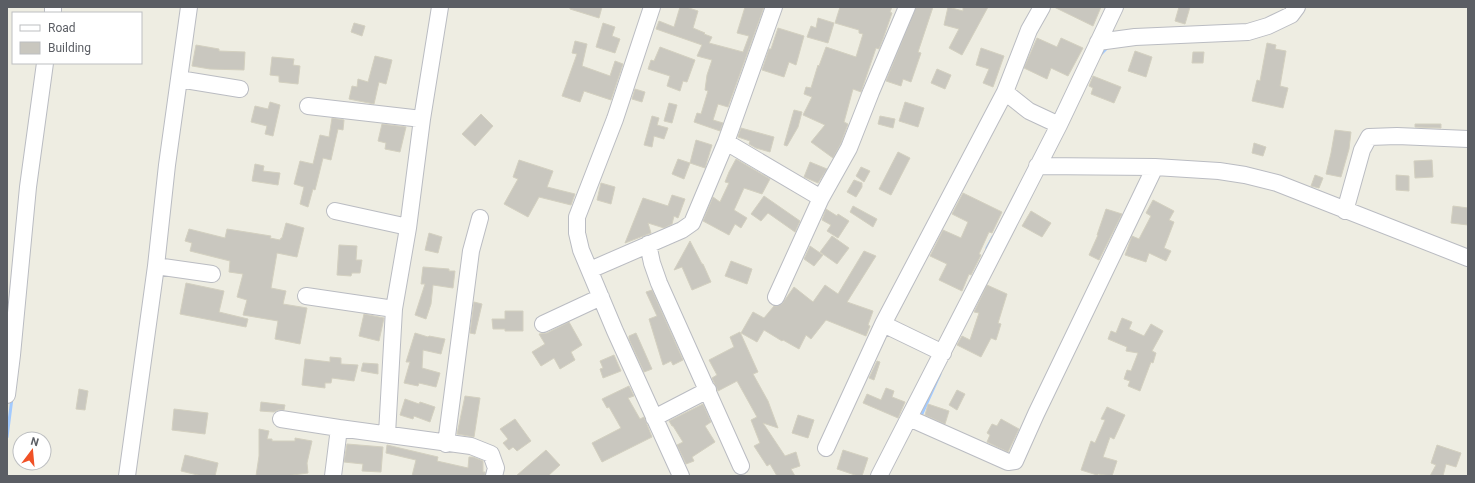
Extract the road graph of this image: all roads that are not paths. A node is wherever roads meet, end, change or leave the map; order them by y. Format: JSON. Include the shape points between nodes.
{"nodes":[{"id":1,"x":189,"y":7,"type":"edge"},
{"id":2,"x":440,"y":7,"type":"edge"},
{"id":3,"x":652,"y":7,"type":"edge"},
{"id":4,"x":774,"y":7,"type":"edge"},
{"id":5,"x":907,"y":7,"type":"edge"},
{"id":6,"x":1042,"y":7,"type":"edge"},
{"id":7,"x":1115,"y":7,"type":"edge"},
{"id":8,"x":1297,"y":7,"type":"edge"},
{"id":9,"x":1098,"y":42,"type":"junction"},
{"id":10,"x":45,"y":64,"type":"edge"},
{"id":11,"x":179,"y":79,"type":"junction"},
{"id":12,"x":240,"y":89,"type":"dead end"},
{"id":13,"x":1005,"y":92,"type":"junction"},
{"id":14,"x":308,"y":106,"type":"dead end"},
{"id":15,"x":422,"y":119,"type":"junction"},
{"id":16,"x":1059,"y":125,"type":"junction"},
{"id":17,"x":1468,"y":139,"type":"edge"},
{"id":18,"x":726,"y":142,"type":"junction"},
{"id":19,"x":1037,"y":166,"type":"junction"},
{"id":20,"x":1155,"y":167,"type":"junction"},
{"id":21,"x":821,"y":198,"type":"junction"},
{"id":22,"x":335,"y":211,"type":"dead end"},
{"id":23,"x":1346,"y":211,"type":"junction"},
{"id":24,"x":480,"y":218,"type":"dead end"},
{"id":25,"x":408,"y":227,"type":"junction"},
{"id":26,"x":648,"y":244,"type":"junction"},
{"id":27,"x":1468,"y":258,"type":"edge"},
{"id":28,"x":156,"y":266,"type":"junction"},
{"id":29,"x":590,"y":270,"type":"junction"},
{"id":30,"x":212,"y":274,"type":"dead end"},
{"id":31,"x":306,"y":296,"type":"dead end"},
{"id":32,"x":601,"y":297,"type":"junction"},
{"id":33,"x":776,"y":297,"type":"dead end"},
{"id":34,"x":394,"y":309,"type":"junction"},
{"id":35,"x":543,"y":324,"type":"dead end"},
{"id":36,"x":883,"y":324,"type":"junction"},
{"id":37,"x":943,"y":353,"type":"junction"},
{"id":38,"x":708,"y":390,"type":"junction"},
{"id":39,"x":7,"y":395,"type":"edge"},
{"id":40,"x":654,"y":418,"type":"junction"},
{"id":41,"x":909,"y":418,"type":"junction"},
{"id":42,"x":281,"y":419,"type":"dead end"},
{"id":43,"x":339,"y":428,"type":"junction"},
{"id":44,"x":387,"y":434,"type":"junction"},
{"id":45,"x":446,"y":444,"type":"junction"},
{"id":46,"x":826,"y":448,"type":"dead end"},
{"id":47,"x":741,"y":466,"type":"dead end"},
{"id":48,"x":1015,"y":468,"type":"edge"},
{"id":49,"x":127,"y":476,"type":"edge"},
{"id":50,"x":333,"y":476,"type":"edge"},
{"id":51,"x":494,"y":476,"type":"edge"},
{"id":52,"x":681,"y":476,"type":"edge"},
{"id":53,"x":879,"y":476,"type":"edge"}],
"edges":[{"from":1,"to":11,"type":"street"},
{"from":2,"to":15,"type":"street"},
{"from":3,"to":29,"type":"street","via":[[615,119],[577,217],[578,239]]},
{"from":4,"to":18,"type":"street"},
{"from":5,"to":21,"type":"street","via":[[849,148]]},
{"from":6,"to":13,"type":"street","via":[[1029,30]]},
{"from":7,"to":9,"type":"street"},
{"from":8,"to":9,"type":"street","via":[[1291,15],[1248,32],[1135,37]]},
{"from":9,"to":16,"type":"street"},
{"from":10,"to":39,"type":"street","via":[[28,187]]},
{"from":11,"to":12,"type":"street"},
{"from":11,"to":28,"type":"street"},
{"from":13,"to":16,"type":"street","via":[[1028,111]]},
{"from":13,"to":36,"type":"street"},
{"from":14,"to":15,"type":"street"},
{"from":15,"to":25,"type":"street"},
{"from":16,"to":19,"type":"street"},
{"from":17,"to":23,"type":"street","via":[[1369,136],[1362,150]]},
{"from":18,"to":21,"type":"street"},
{"from":18,"to":26,"type":"street","via":[[692,223],[682,230]]},
{"from":19,"to":20,"type":"street"},
{"from":19,"to":37,"type":"street"},
{"from":20,"to":23,"type":"street","via":[[1245,175],[1276,183]]},
{"from":20,"to":48,"type":"street","via":[[1036,414]]},
{"from":21,"to":33,"type":"street"},
{"from":22,"to":25,"type":"street"},
{"from":23,"to":27,"type":"street"},
{"from":24,"to":45,"type":"street","via":[[471,251]]},
{"from":25,"to":34,"type":"street"},
{"from":26,"to":29,"type":"street"},
{"from":26,"to":38,"type":"street","via":[[659,283]]},
{"from":28,"to":30,"type":"street"},
{"from":28,"to":49,"type":"street"},
{"from":29,"to":32,"type":"street"},
{"from":31,"to":34,"type":"street"},
{"from":32,"to":35,"type":"street"},
{"from":32,"to":40,"type":"street"},
{"from":34,"to":44,"type":"street"},
{"from":36,"to":37,"type":"street"},
{"from":36,"to":46,"type":"street"},
{"from":37,"to":41,"type":"street"},
{"from":38,"to":40,"type":"street"},
{"from":38,"to":47,"type":"street"},
{"from":40,"to":52,"type":"street"},
{"from":41,"to":48,"type":"street","via":[[1008,462]]},
{"from":41,"to":53,"type":"street"},
{"from":42,"to":43,"type":"street"},
{"from":43,"to":44,"type":"street"},
{"from":43,"to":50,"type":"street"},
{"from":44,"to":45,"type":"street"},
{"from":45,"to":51,"type":"street","via":[[471,446],[491,454],[496,468]]}]}
